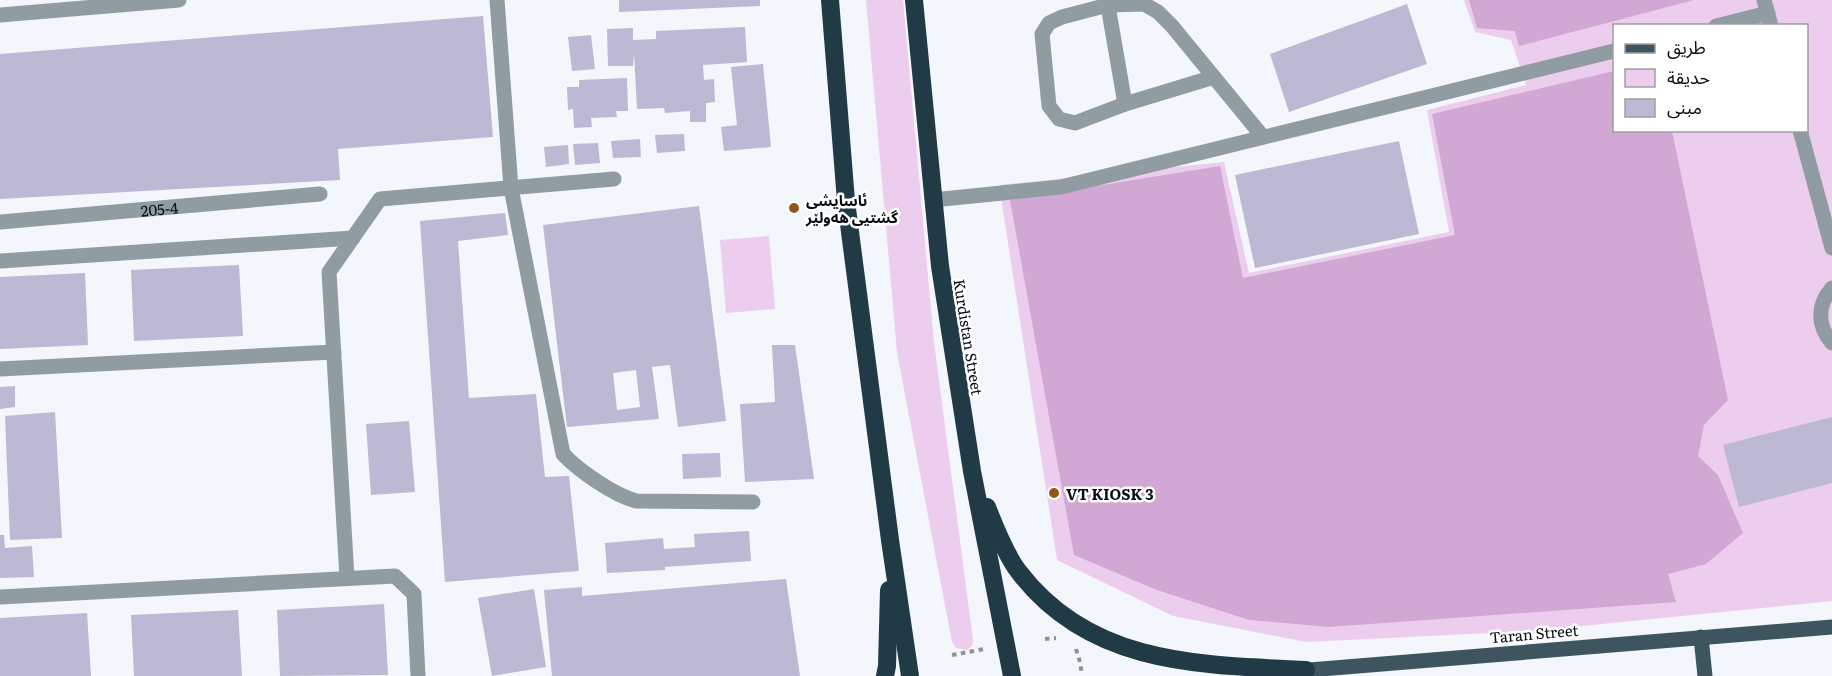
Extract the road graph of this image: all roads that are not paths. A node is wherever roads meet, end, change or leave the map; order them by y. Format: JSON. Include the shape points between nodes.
{"nodes":[{"id":1,"x":179,"y":0,"type":"edge"},
{"id":2,"x":497,"y":0,"type":"edge"},
{"id":3,"x":830,"y":0,"type":"edge"},
{"id":4,"x":914,"y":0,"type":"edge"},
{"id":5,"x":1108,"y":3,"type":"edge"},
{"id":6,"x":1768,"y":13,"type":"edge"},
{"id":7,"x":0,"y":15,"type":"edge"},
{"id":8,"x":1724,"y":24,"type":"edge"},
{"id":9,"x":1613,"y":51,"type":"edge"},
{"id":10,"x":1214,"y":77,"type":"junction"},
{"id":11,"x":1125,"y":104,"type":"junction"},
{"id":12,"x":1801,"y":132,"type":"edge"},
{"id":13,"x":1263,"y":137,"type":"junction"},
{"id":14,"x":614,"y":179,"type":"dead end"},
{"id":15,"x":511,"y":188,"type":"junction"},
{"id":16,"x":320,"y":194,"type":"dead end"},
{"id":17,"x":933,"y":200,"type":"junction"},
{"id":18,"x":0,"y":222,"type":"edge"},
{"id":19,"x":353,"y":238,"type":"junction"},
{"id":20,"x":1832,"y":248,"type":"edge"},
{"id":21,"x":0,"y":261,"type":"edge"},
{"id":22,"x":1832,"y":288,"type":"edge"},
{"id":23,"x":1832,"y":343,"type":"edge"},
{"id":24,"x":334,"y":352,"type":"junction"},
{"id":25,"x":0,"y":369,"type":"edge"},
{"id":26,"x":972,"y":471,"type":"junction"},
{"id":27,"x":753,"y":502,"type":"dead end"},
{"id":28,"x":890,"y":540,"type":"junction"},
{"id":29,"x":347,"y":578,"type":"junction"},
{"id":30,"x":0,"y":597,"type":"edge"},
{"id":31,"x":1832,"y":627,"type":"edge"},
{"id":32,"x":1701,"y":638,"type":"junction"},
{"id":33,"x":1306,"y":670,"type":"junction"},
{"id":34,"x":418,"y":676,"type":"edge"},
{"id":35,"x":885,"y":676,"type":"edge"},
{"id":36,"x":910,"y":676,"type":"edge"},
{"id":37,"x":1012,"y":676,"type":"edge"},
{"id":38,"x":1240,"y":676,"type":"edge"},
{"id":39,"x":1705,"y":676,"type":"edge"}],
"edges":[{"from":1,"to":7,"type":"street"},
{"from":2,"to":15,"type":"street"},
{"from":3,"to":28,"type":"highway","via":[[846,201]]},
{"from":4,"to":17,"type":"highway","name":"Kurdistan Street"},
{"from":5,"to":10,"type":"street","via":[[1144,4],[1158,12]]},
{"from":5,"to":11,"type":"street"},
{"from":5,"to":11,"type":"street","via":[[1049,22],[1042,34],[1049,106],[1059,119],[1076,123]]},
{"from":6,"to":8,"type":"street"},
{"from":9,"to":13,"type":"street"},
{"from":10,"to":11,"type":"street"},
{"from":10,"to":13,"type":"street"},
{"from":12,"to":20,"type":"street"},
{"from":13,"to":17,"type":"street","via":[[1061,187]]},
{"from":14,"to":15,"type":"street"},
{"from":15,"to":19,"type":"street","via":[[380,199]]},
{"from":15,"to":27,"type":"street","via":[[563,454],[581,471],[627,499]]},
{"from":16,"to":18,"type":"street","name":"205-4"},
{"from":17,"to":26,"type":"highway","name":"Kurdistan Street"},
{"from":19,"to":21,"type":"street"},
{"from":19,"to":24,"type":"street","via":[[329,272]]},
{"from":22,"to":23,"type":"street","via":[[1820,309],[1824,333]]},
{"from":24,"to":25,"type":"street"},
{"from":24,"to":29,"type":"street"},
{"from":26,"to":33,"type":"highway","via":[[1017,571],[1047,604],[1085,630],[1122,647],[1161,658],[1215,666]]},
{"from":26,"to":37,"type":"highway","name":"Kurdistan Street"},
{"from":28,"to":35,"type":"highway"},
{"from":28,"to":36,"type":"highway"},
{"from":29,"to":30,"type":"street"},
{"from":29,"to":34,"type":"street","via":[[395,576],[414,594]]},
{"from":31,"to":32,"type":"main road","name":"Taran Street"},
{"from":32,"to":33,"type":"main road","name":"Taran Street"},
{"from":32,"to":39,"type":"main road"},
{"from":33,"to":38,"type":"main road","name":"Taran Street"}]}
